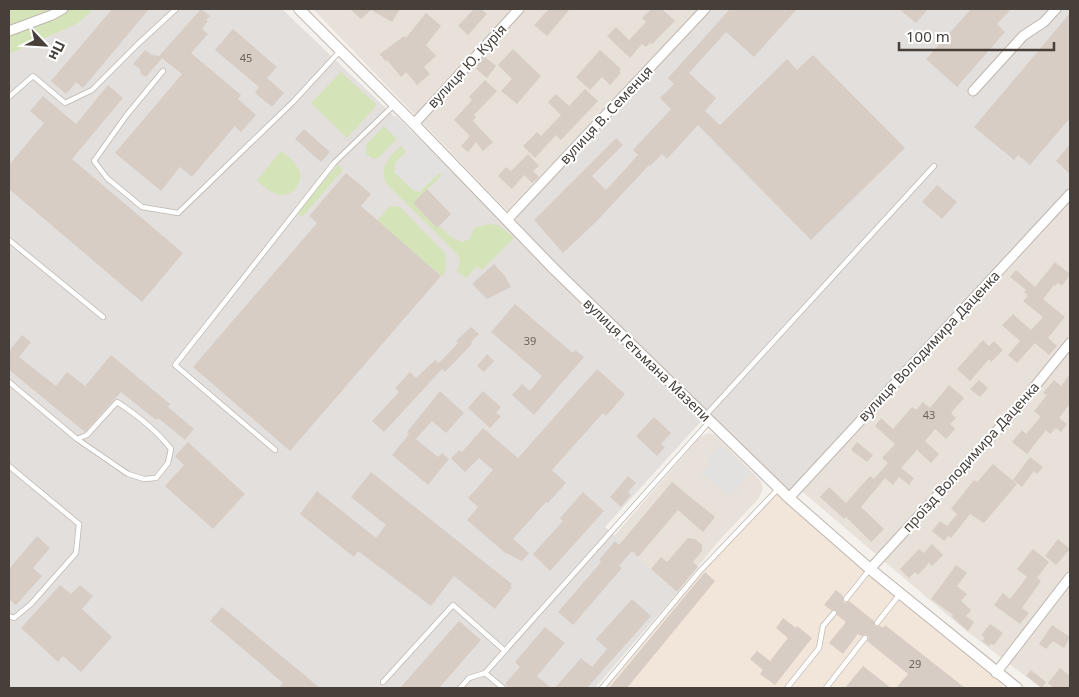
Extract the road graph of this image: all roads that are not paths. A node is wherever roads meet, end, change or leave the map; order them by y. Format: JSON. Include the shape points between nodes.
{"nodes":[{"id":1,"x":63,"y":9,"type":"edge"},
{"id":2,"x":176,"y":9,"type":"edge"},
{"id":3,"x":519,"y":9,"type":"edge"},
{"id":4,"x":705,"y":9,"type":"edge"},
{"id":5,"x":1056,"y":9,"type":"edge"},
{"id":6,"x":302,"y":10,"type":"edge"},
{"id":7,"x":9,"y":31,"type":"edge"},
{"id":8,"x":341,"y":50,"type":"junction"},
{"id":9,"x":163,"y":71,"type":"dead end"},
{"id":10,"x":973,"y":91,"type":"dead end"},
{"id":11,"x":9,"y":97,"type":"edge"},
{"id":12,"x":394,"y":105,"type":"junction"},
{"id":13,"x":414,"y":124,"type":"junction"},
{"id":14,"x":934,"y":166,"type":"dead end"},
{"id":15,"x":1070,"y":194,"type":"edge"},
{"id":16,"x":507,"y":220,"type":"junction"},
{"id":17,"x":9,"y":240,"type":"edge"},
{"id":18,"x":103,"y":317,"type":"dead end"},
{"id":19,"x":1070,"y":343,"type":"edge"},
{"id":20,"x":9,"y":382,"type":"edge"},
{"id":21,"x":708,"y":419,"type":"junction"},
{"id":22,"x":77,"y":439,"type":"junction"},
{"id":23,"x":275,"y":450,"type":"dead end"},
{"id":24,"x":9,"y":466,"type":"edge"},
{"id":25,"x":779,"y":488,"type":"junction"},
{"id":26,"x":789,"y":498,"type":"junction"},
{"id":27,"x":870,"y":569,"type":"junction"},
{"id":28,"x":1070,"y":577,"type":"edge"},
{"id":29,"x":900,"y":594,"type":"junction"},
{"id":30,"x":846,"y":599,"type":"dead end"},
{"id":31,"x":834,"y":613,"type":"dead end"},
{"id":32,"x":9,"y":616,"type":"edge"},
{"id":33,"x":876,"y":623,"type":"dead end"},
{"id":34,"x":865,"y":638,"type":"dead end"},
{"id":35,"x":505,"y":651,"type":"junction"},
{"id":36,"x":996,"y":672,"type":"junction"},
{"id":37,"x":485,"y":673,"type":"junction"},
{"id":38,"x":383,"y":682,"type":"dead end"},
{"id":39,"x":460,"y":688,"type":"edge"},
{"id":40,"x":503,"y":688,"type":"edge"},
{"id":41,"x":602,"y":688,"type":"edge"},
{"id":42,"x":787,"y":688,"type":"edge"},
{"id":43,"x":826,"y":688,"type":"edge"},
{"id":44,"x":1015,"y":688,"type":"edge"}],
"edges":[{"from":1,"to":7,"type":"street"},
{"from":2,"to":11,"type":"lane","via":[[92,90],[65,103],[33,76]]},
{"from":3,"to":13,"type":"street","name":"вулиця Ю. Курія"},
{"from":4,"to":16,"type":"street","name":"вулиця В. Семенця"},
{"from":5,"to":10,"type":"street","via":[[1023,36]]},
{"from":6,"to":8,"type":"street","name":"вулиця Гетьмана Мазепи"},
{"from":8,"to":9,"type":"lane","via":[[293,102],[178,213],[142,207],[107,178],[94,161]]},
{"from":8,"to":12,"type":"street","name":"вулиця Гетьмана Мазепи"},
{"from":12,"to":13,"type":"street","name":"вулиця Гетьмана Мазепи"},
{"from":12,"to":23,"type":"lane","via":[[334,162],[175,364]]},
{"from":13,"to":16,"type":"street","name":"вулиця Гетьмана Мазепи"},
{"from":14,"to":21,"type":"lane"},
{"from":15,"to":26,"type":"street","name":"вулиця Володимира Даценка"},
{"from":16,"to":21,"type":"street","name":"вулиця Гетьмана Мазепи"},
{"from":17,"to":18,"type":"lane"},
{"from":19,"to":27,"type":"street","name":"проїзд Володимира Даценка","via":[[1015,411]]},
{"from":20,"to":22,"type":"lane"},
{"from":21,"to":25,"type":"street","name":"вулиця Гетьмана Мазепи"},
{"from":21,"to":35,"type":"lane"},
{"from":22,"to":22,"type":"lane","via":[[128,474],[144,479],[156,478],[168,462],[171,449],[161,436],[116,402],[87,435]]},
{"from":24,"to":32,"type":"lane","via":[[79,524],[76,553],[31,604],[14,618]]},
{"from":25,"to":26,"type":"street","name":"вулиця Гетьмана Мазепи"},
{"from":25,"to":41,"type":"lane","via":[[700,571]]},
{"from":26,"to":27,"type":"street","name":"вулиця Гетьмана Мазепи"},
{"from":27,"to":29,"type":"street","name":"вулиця Гетьмана Мазепи"},
{"from":27,"to":30,"type":"lane"},
{"from":28,"to":36,"type":"street"},
{"from":29,"to":33,"type":"lane"},
{"from":29,"to":36,"type":"street","name":"вулиця Гетьмана Мазепи"},
{"from":31,"to":42,"type":"lane","via":[[823,626],[819,648]]},
{"from":34,"to":43,"type":"lane"},
{"from":35,"to":37,"type":"lane"},
{"from":35,"to":38,"type":"lane","via":[[453,606]]},
{"from":36,"to":44,"type":"street","name":"вулиця Гетьмана Мазепи"},
{"from":37,"to":39,"type":"lane","via":[[468,678]]},
{"from":37,"to":40,"type":"lane"}]}
